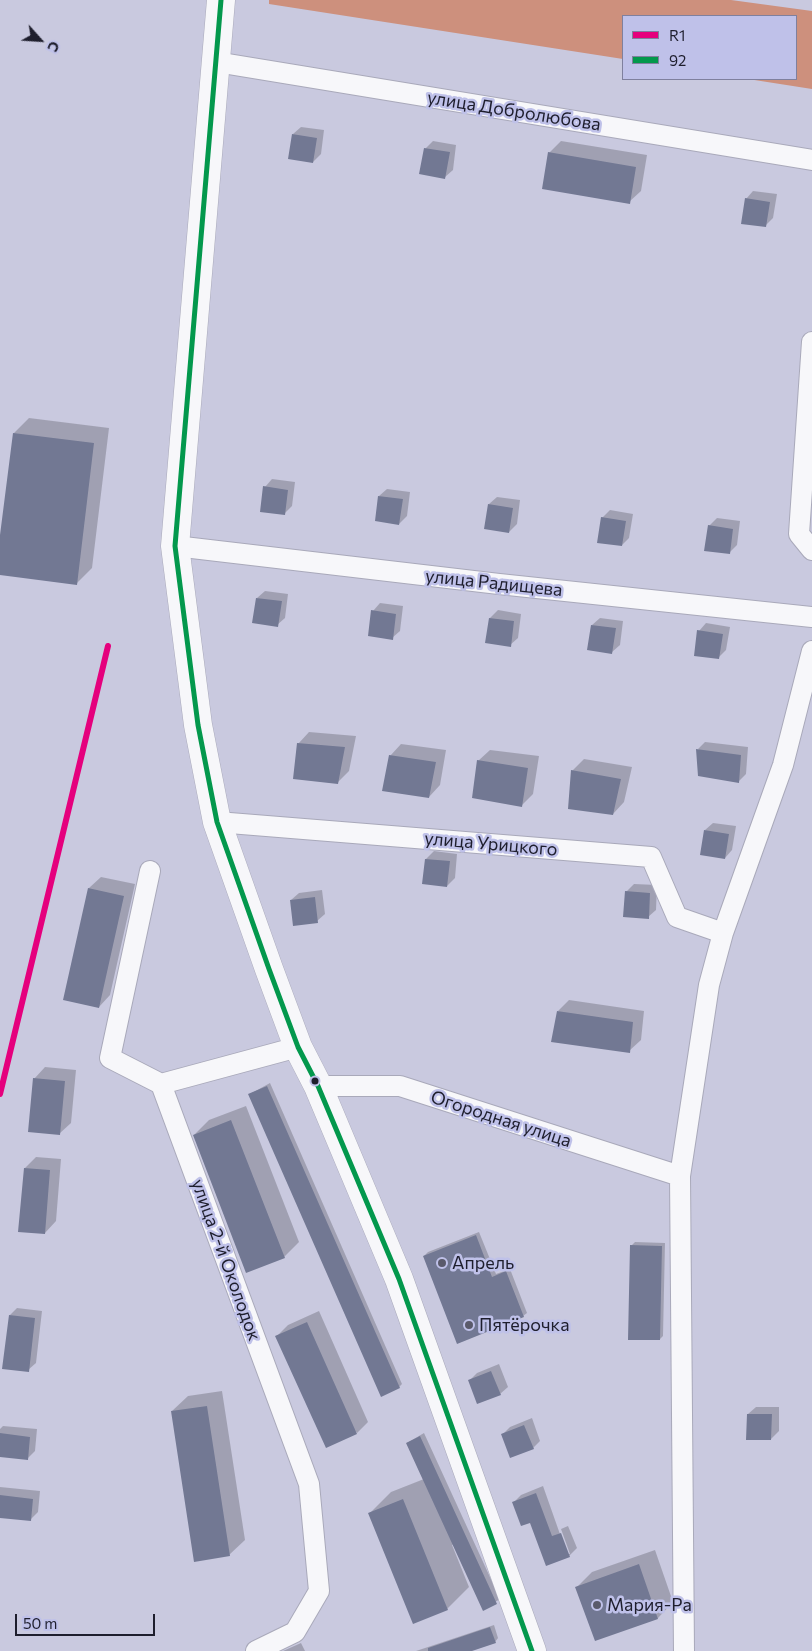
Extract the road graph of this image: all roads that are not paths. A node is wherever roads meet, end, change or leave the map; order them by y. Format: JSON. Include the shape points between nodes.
{"nodes":[{"id":1,"x":221,"y":0,"type":"edge"},
{"id":2,"x":216,"y":62,"type":"junction"},
{"id":3,"x":812,"y":160,"type":"edge"},
{"id":4,"x":812,"y":342,"type":"edge"},
{"id":5,"x":176,"y":546,"type":"junction"},
{"id":6,"x":812,"y":550,"type":"edge"},
{"id":7,"x":812,"y":617,"type":"edge"},
{"id":8,"x":812,"y":651,"type":"edge"},
{"id":9,"x":217,"y":822,"type":"junction"},
{"id":10,"x":150,"y":871,"type":"dead end"},
{"id":11,"x":723,"y":933,"type":"junction"},
{"id":12,"x":298,"y":1047,"type":"junction"},
{"id":13,"x":161,"y":1084,"type":"junction"},
{"id":14,"x":318,"y":1086,"type":"junction"},
{"id":15,"x":680,"y":1176,"type":"junction"},
{"id":16,"x":256,"y":1651,"type":"edge"},
{"id":17,"x":532,"y":1651,"type":"edge"},
{"id":18,"x":684,"y":1651,"type":"edge"}],
"edges":[{"from":1,"to":2,"type":"main road"},
{"from":2,"to":3,"type":"street","name":"улица Добролюбова"},
{"from":2,"to":5,"type":"main road"},
{"from":4,"to":6,"type":"street","via":[[799,534]]},
{"from":5,"to":7,"type":"street","name":"улица Радищева"},
{"from":5,"to":9,"type":"main road","via":[[198,725]]},
{"from":8,"to":11,"type":"street","via":[[783,765]]},
{"from":9,"to":11,"type":"street","name":"улица Урицкого","via":[[651,857],[678,917]]},
{"from":9,"to":12,"type":"main road"},
{"from":10,"to":13,"type":"street","via":[[110,1058]]},
{"from":11,"to":15,"type":"street","via":[[709,985]]},
{"from":12,"to":13,"type":"street"},
{"from":12,"to":14,"type":"main road"},
{"from":13,"to":16,"type":"street","name":"улица 2-й Околодок","via":[[309,1484],[319,1591],[295,1632]]},
{"from":14,"to":15,"type":"street","name":"Огородная улица","via":[[400,1086]]},
{"from":14,"to":17,"type":"main road","via":[[399,1278]]},
{"from":15,"to":18,"type":"street"}]}
